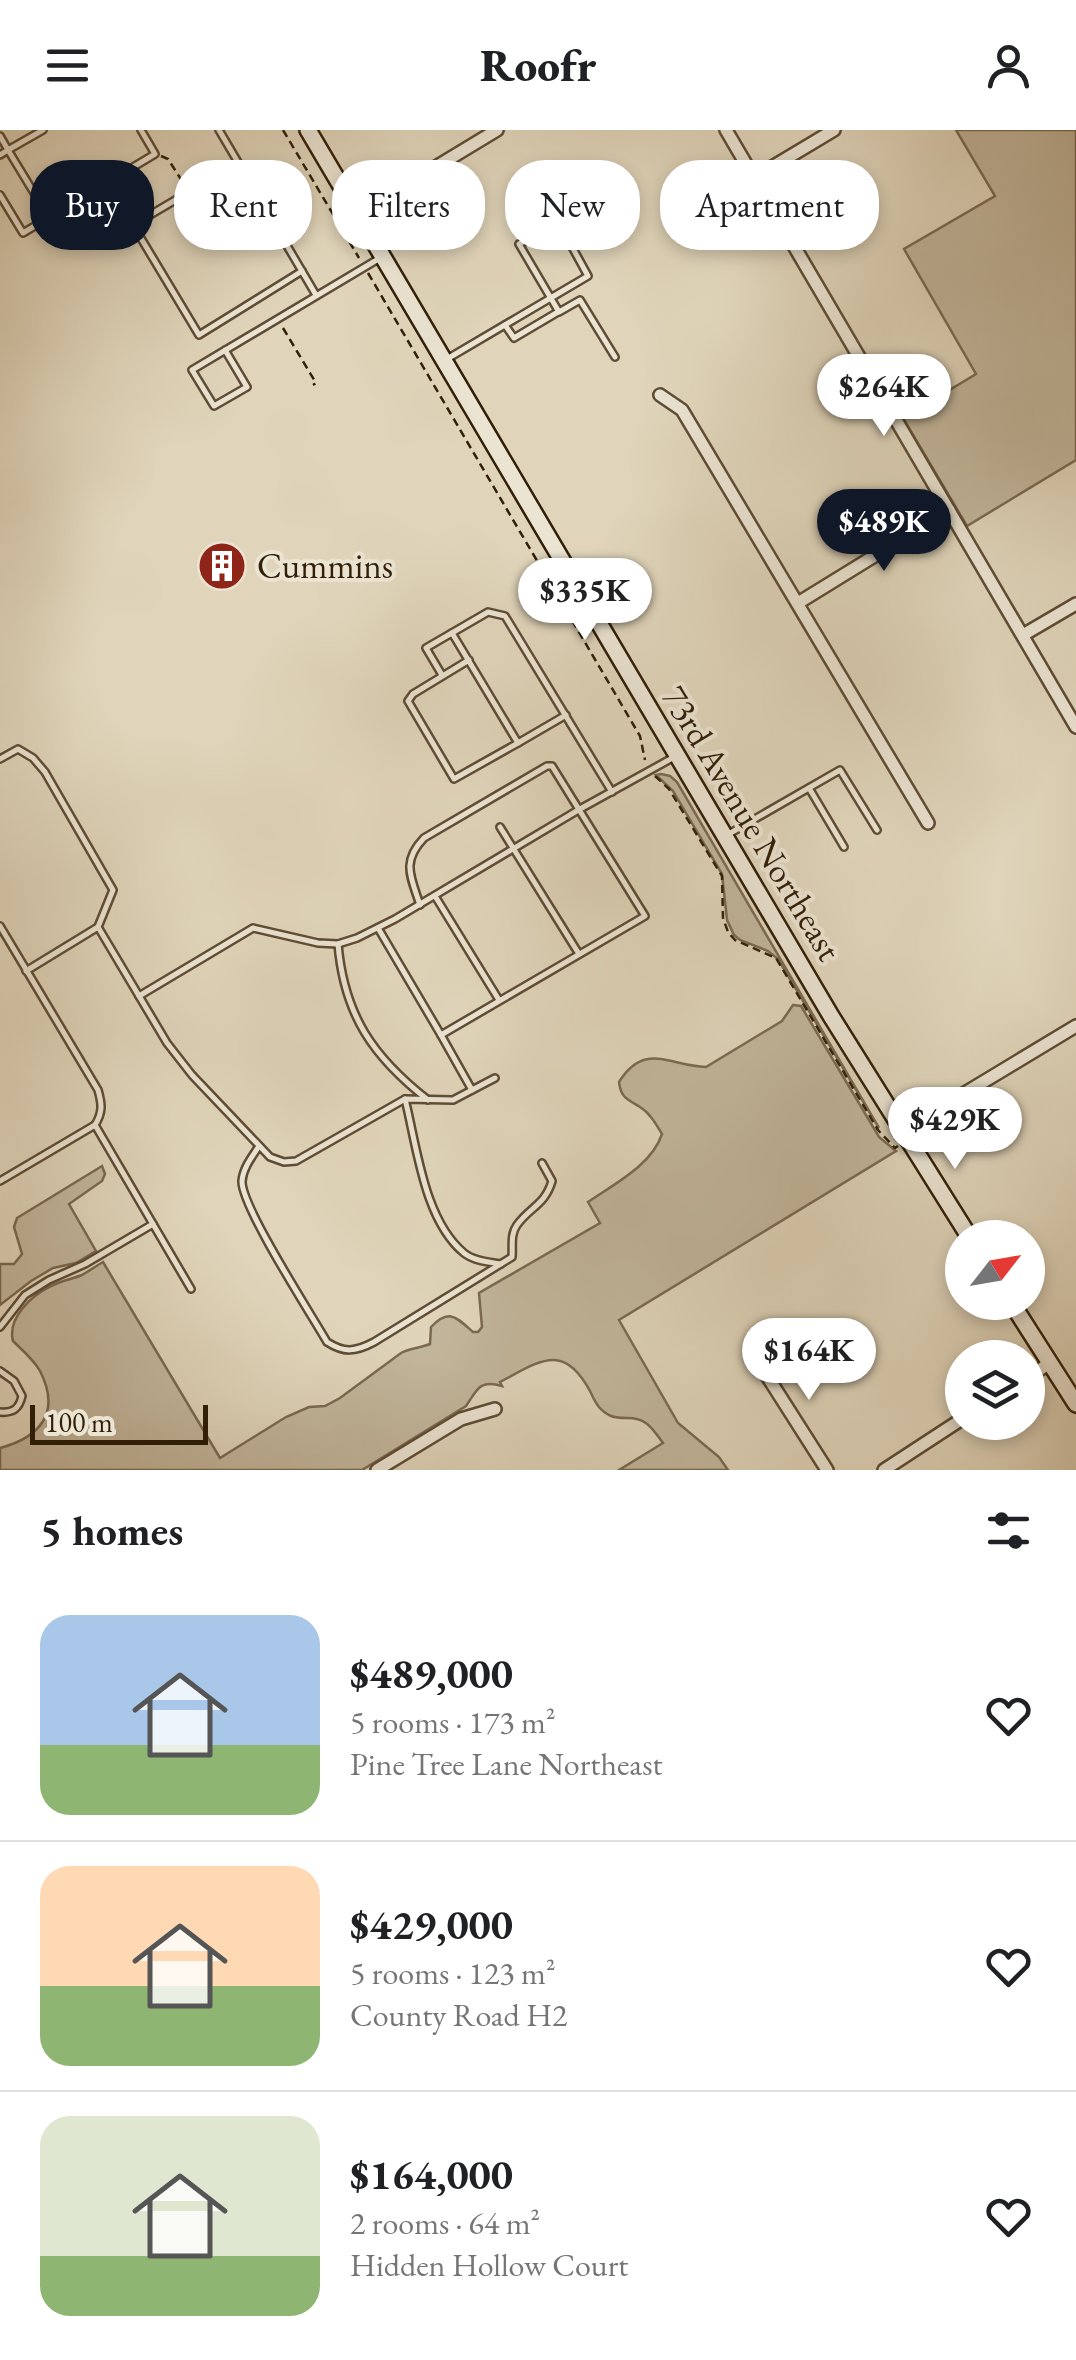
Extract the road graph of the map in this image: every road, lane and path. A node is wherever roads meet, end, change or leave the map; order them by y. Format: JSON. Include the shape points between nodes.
{"nodes":[{"id":1,"x":42,"y":130,"type":"edge"},
{"id":2,"x":141,"y":130,"type":"edge"},
{"id":3,"x":219,"y":130,"type":"edge"},
{"id":4,"x":283,"y":130,"type":"edge"},
{"id":5,"x":308,"y":130,"type":"edge"},
{"id":6,"x":497,"y":130,"type":"edge"},
{"id":7,"x":726,"y":130,"type":"edge"},
{"id":8,"x":834,"y":130,"type":"edge"},
{"id":9,"x":0,"y":136,"type":"edge"},
{"id":10,"x":8,"y":150,"type":"junction"},
{"id":11,"x":0,"y":154,"type":"edge"},
{"id":12,"x":155,"y":154,"type":"junction"},
{"id":13,"x":145,"y":160,"type":"edge"},
{"id":14,"x":237,"y":160,"type":"edge"},
{"id":15,"x":447,"y":160,"type":"edge"},
{"id":16,"x":744,"y":160,"type":"edge"},
{"id":17,"x":784,"y":160,"type":"edge"},
{"id":18,"x":174,"y":169,"type":"edge"},
{"id":19,"x":332,"y":170,"type":"edge"},
{"id":20,"x":30,"y":187,"type":"edge"},
{"id":21,"x":0,"y":195,"type":"edge"},
{"id":22,"x":174,"y":201,"type":"edge"},
{"id":23,"x":30,"y":229,"type":"edge"},
{"id":24,"x":290,"y":250,"type":"edge"},
{"id":25,"x":379,"y":250,"type":"edge"},
{"id":26,"x":796,"y":250,"type":"edge"},
{"id":27,"x":383,"y":257,"type":"junction"},
{"id":28,"x":364,"y":267,"type":"junction"},
{"id":29,"x":302,"y":271,"type":"junction"},
{"id":30,"x":316,"y":294,"type":"junction"},
{"id":31,"x":551,"y":298,"type":"junction"},
{"id":32,"x":558,"y":312,"type":"junction"},
{"id":33,"x":277,"y":318,"type":"junction"},
{"id":34,"x":505,"y":325,"type":"junction"},
{"id":35,"x":224,"y":350,"type":"junction"},
{"id":36,"x":615,"y":358,"type":"dead end"},
{"id":37,"x":444,"y":360,"type":"junction"},
{"id":38,"x":313,"y":386,"type":"dead end"},
{"id":39,"x":660,"y":394,"type":"dead end"},
{"id":40,"x":949,"y":510,"type":"junction"},
{"id":41,"x":798,"y":603,"type":"junction"},
{"id":42,"x":1076,"y":604,"type":"edge"},
{"id":43,"x":452,"y":633,"type":"junction"},
{"id":44,"x":1023,"y":635,"type":"junction"},
{"id":45,"x":469,"y":660,"type":"junction"},
{"id":46,"x":442,"y":676,"type":"junction"},
{"id":47,"x":566,"y":715,"type":"junction"},
{"id":48,"x":1076,"y":727,"type":"edge"},
{"id":49,"x":518,"y":743,"type":"junction"},
{"id":50,"x":677,"y":756,"type":"junction"},
{"id":51,"x":0,"y":759,"type":"edge"},
{"id":52,"x":651,"y":770,"type":"junction"},
{"id":53,"x":809,"y":788,"type":"junction"},
{"id":54,"x":612,"y":792,"type":"junction"},
{"id":55,"x":580,"y":810,"type":"junction"},
{"id":56,"x":928,"y":823,"type":"dead end"},
{"id":57,"x":500,"y":827,"type":"dead end"},
{"id":58,"x":877,"y":830,"type":"dead end"},
{"id":59,"x":725,"y":836,"type":"junction"},
{"id":60,"x":844,"y":846,"type":"dead end"},
{"id":61,"x":514,"y":848,"type":"junction"},
{"id":62,"x":435,"y":896,"type":"junction"},
{"id":63,"x":420,"y":905,"type":"junction"},
{"id":64,"x":0,"y":926,"type":"edge"},
{"id":65,"x":98,"y":927,"type":"junction"},
{"id":66,"x":378,"y":928,"type":"junction"},
{"id":67,"x":338,"y":944,"type":"junction"},
{"id":68,"x":579,"y":954,"type":"junction"},
{"id":69,"x":26,"y":971,"type":"junction"},
{"id":70,"x":139,"y":996,"type":"junction"},
{"id":71,"x":500,"y":1001,"type":"junction"},
{"id":72,"x":1076,"y":1026,"type":"edge"},
{"id":73,"x":441,"y":1035,"type":"junction"},
{"id":74,"x":495,"y":1078,"type":"dead end"},
{"id":75,"x":472,"y":1090,"type":"junction"},
{"id":76,"x":405,"y":1099,"type":"junction"},
{"id":77,"x":428,"y":1101,"type":"junction"},
{"id":78,"x":95,"y":1125,"type":"junction"},
{"id":79,"x":905,"y":1136,"type":"junction"},
{"id":80,"x":259,"y":1146,"type":"junction"},
{"id":81,"x":542,"y":1163,"type":"dead end"},
{"id":82,"x":0,"y":1181,"type":"edge"},
{"id":83,"x":959,"y":1220,"type":"edge"},
{"id":84,"x":153,"y":1224,"type":"junction"},
{"id":85,"x":502,"y":1264,"type":"junction"},
{"id":86,"x":191,"y":1289,"type":"dead end"},
{"id":87,"x":1023,"y":1320,"type":"edge"},
{"id":88,"x":0,"y":1327,"type":"edge"},
{"id":89,"x":755,"y":1357,"type":"dead end"},
{"id":90,"x":1050,"y":1363,"type":"junction"},
{"id":91,"x":1045,"y":1366,"type":"edge"},
{"id":92,"x":0,"y":1372,"type":"edge"},
{"id":93,"x":1076,"y":1404,"type":"edge"},
{"id":94,"x":495,"y":1409,"type":"dead end"},
{"id":95,"x":0,"y":1412,"type":"edge"},
{"id":96,"x":945,"y":1430,"type":"edge"},
{"id":97,"x":378,"y":1470,"type":"edge"},
{"id":98,"x":827,"y":1470,"type":"edge"},
{"id":99,"x":884,"y":1470,"type":"edge"}],
"edges":[{"from":1,"to":10,"type":"lane"},
{"from":2,"to":12,"type":"lane"},
{"from":3,"to":14,"type":"lane"},
{"from":4,"to":28,"type":"path"},
{"from":5,"to":19,"type":"street","name":"73rd Avenue Northeast"},
{"from":6,"to":15,"type":"street"},
{"from":7,"to":16,"type":"street"},
{"from":8,"to":17,"type":"street"},
{"from":9,"to":10,"type":"lane"},
{"from":10,"to":11,"type":"lane"},
{"from":10,"to":20,"type":"lane"},
{"from":12,"to":13,"type":"lane"},
{"from":12,"to":18,"type":"path"},
{"from":21,"to":23,"type":"lane","via":[[23,233]]},
{"from":22,"to":29,"type":"lane","via":[[134,225],[199,335]]},
{"from":24,"to":29,"type":"lane"},
{"from":25,"to":27,"type":"street","name":"73rd Avenue Northeast"},
{"from":26,"to":40,"type":"street"},
{"from":27,"to":28,"type":"lane"},
{"from":27,"to":37,"type":"street","name":"73rd Avenue Northeast"},
{"from":28,"to":30,"type":"lane"},
{"from":28,"to":52,"type":"path","via":[[640,736]]},
{"from":29,"to":30,"type":"lane"},
{"from":30,"to":33,"type":"lane"},
{"from":31,"to":31,"type":"lane","via":[[588,276],[559,223],[519,244]]},
{"from":31,"to":32,"type":"lane"},
{"from":31,"to":34,"type":"lane"},
{"from":32,"to":34,"type":"lane","via":[[514,338]]},
{"from":32,"to":36,"type":"lane","via":[[580,300]]},
{"from":33,"to":35,"type":"lane"},
{"from":33,"to":38,"type":"path"},
{"from":34,"to":37,"type":"lane"},
{"from":35,"to":35,"type":"lane","via":[[192,370],[214,406],[246,387]]},
{"from":37,"to":50,"type":"street","name":"73rd Avenue Northeast"},
{"from":39,"to":41,"type":"street","via":[[682,410]]},
{"from":40,"to":41,"type":"street"},
{"from":40,"to":44,"type":"street"},
{"from":41,"to":56,"type":"street"},
{"from":42,"to":44,"type":"street"},
{"from":43,"to":45,"type":"lane"},
{"from":43,"to":46,"type":"lane","via":[[426,648]]},
{"from":43,"to":47,"type":"lane","via":[[488,612],[505,616]]},
{"from":44,"to":48,"type":"street"},
{"from":45,"to":46,"type":"lane"},
{"from":45,"to":49,"type":"lane"},
{"from":46,"to":49,"type":"lane","via":[[413,694],[408,705],[454,779]]},
{"from":47,"to":49,"type":"lane"},
{"from":47,"to":54,"type":"lane"},
{"from":50,"to":52,"type":"lane"},
{"from":50,"to":59,"type":"street","name":"73rd Avenue Northeast"},
{"from":51,"to":65,"type":"lane","via":[[18,748],[33,758],[84,840],[113,890]]},
{"from":52,"to":54,"type":"lane"},
{"from":52,"to":79,"type":"path","via":[[670,789],[722,876],[728,932],[776,958],[878,1130],[895,1148]]},
{"from":53,"to":58,"type":"lane","via":[[840,770]]},
{"from":53,"to":59,"type":"lane"},
{"from":53,"to":60,"type":"lane"},
{"from":54,"to":55,"type":"lane"},
{"from":55,"to":61,"type":"lane"},
{"from":55,"to":63,"type":"lane","via":[[547,766],[424,838],[409,870]]},
{"from":55,"to":68,"type":"lane","via":[[645,916]]},
{"from":57,"to":61,"type":"lane"},
{"from":59,"to":79,"type":"street","name":"73rd Avenue Northeast"},
{"from":61,"to":62,"type":"lane"},
{"from":61,"to":68,"type":"lane"},
{"from":62,"to":63,"type":"lane"},
{"from":62,"to":71,"type":"lane"},
{"from":63,"to":66,"type":"lane"},
{"from":64,"to":69,"type":"lane"},
{"from":65,"to":69,"type":"lane"},
{"from":65,"to":70,"type":"lane"},
{"from":66,"to":67,"type":"lane"},
{"from":66,"to":73,"type":"lane"},
{"from":67,"to":70,"type":"lane","via":[[254,928]]},
{"from":67,"to":77,"type":"lane","via":[[346,994],[366,1036]]},
{"from":68,"to":71,"type":"lane"},
{"from":69,"to":78,"type":"lane","via":[[98,1090],[101,1116]]},
{"from":70,"to":80,"type":"lane","via":[[183,1064]]},
{"from":71,"to":73,"type":"lane"},
{"from":72,"to":79,"type":"street"},
{"from":73,"to":75,"type":"lane"},
{"from":74,"to":75,"type":"lane"},
{"from":75,"to":77,"type":"lane","via":[[453,1100]]},
{"from":76,"to":77,"type":"lane"},
{"from":76,"to":80,"type":"lane","via":[[296,1161],[270,1157]]},
{"from":76,"to":85,"type":"lane","via":[[428,1196],[442,1226],[474,1260]]},
{"from":78,"to":82,"type":"lane"},
{"from":78,"to":84,"type":"lane"},
{"from":79,"to":83,"type":"street","name":"73rd Avenue Northeast"},
{"from":80,"to":85,"type":"lane","via":[[242,1180],[248,1206],[327,1342],[337,1348],[358,1350]]},
{"from":81,"to":85,"type":"lane","via":[[552,1181],[548,1192],[517,1226],[512,1257]]},
{"from":84,"to":86,"type":"lane"},
{"from":84,"to":88,"type":"lane","via":[[26,1295]]},
{"from":87,"to":90,"type":"street"},
{"from":89,"to":98,"type":"street"},
{"from":90,"to":91,"type":"street"},
{"from":90,"to":93,"type":"street"},
{"from":92,"to":95,"type":"lane","via":[[22,1396],[17,1409]]},
{"from":94,"to":97,"type":"street","via":[[461,1420]]},
{"from":96,"to":99,"type":"street"}]}
